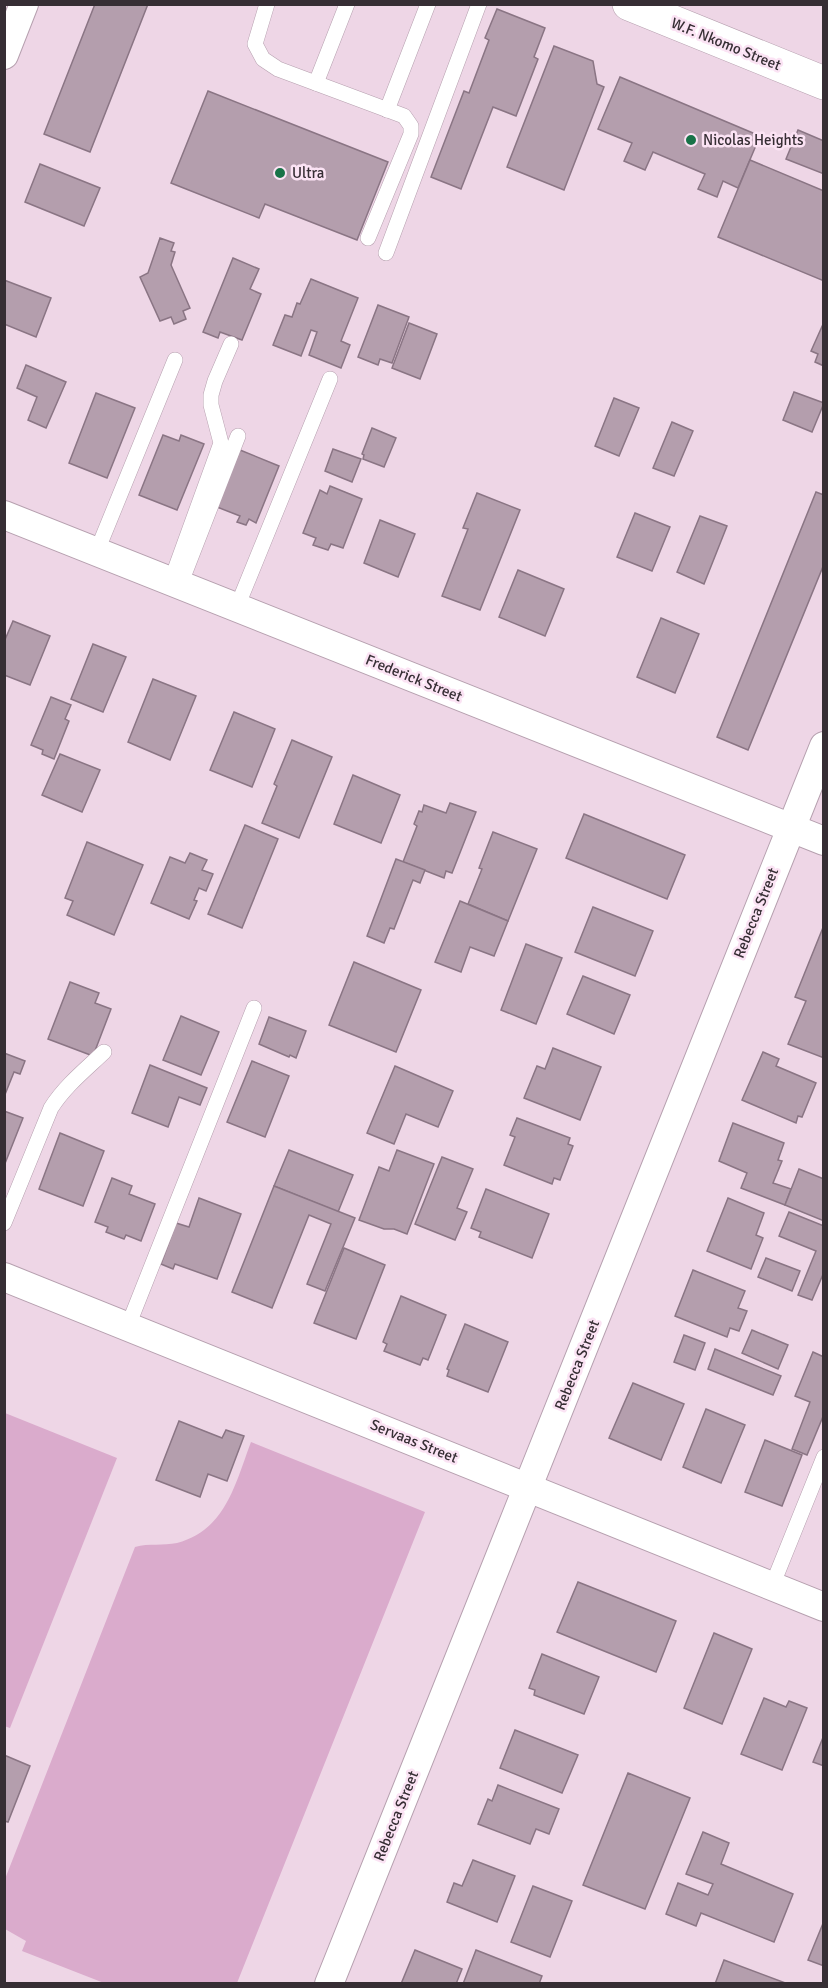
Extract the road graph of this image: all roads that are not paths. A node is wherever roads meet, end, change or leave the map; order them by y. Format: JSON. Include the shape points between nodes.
{"nodes":[{"id":1,"x":24,"y":4,"type":"edge"},
{"id":2,"x":267,"y":4,"type":"edge"},
{"id":3,"x":347,"y":4,"type":"edge"},
{"id":4,"x":428,"y":4,"type":"edge"},
{"id":5,"x":479,"y":4,"type":"edge"},
{"id":6,"x":629,"y":4,"type":"edge"},
{"id":7,"x":4,"y":55,"type":"edge"},
{"id":8,"x":316,"y":83,"type":"junction"},
{"id":9,"x":824,"y":83,"type":"edge"},
{"id":10,"x":387,"y":110,"type":"junction"},
{"id":11,"x":368,"y":238,"type":"dead end"},
{"id":12,"x":386,"y":254,"type":"dead end"},
{"id":13,"x":231,"y":344,"type":"dead end"},
{"id":14,"x":175,"y":360,"type":"dead end"},
{"id":15,"x":330,"y":379,"type":"dead end"},
{"id":16,"x":238,"y":436,"type":"dead end"},
{"id":17,"x":4,"y":515,"type":"edge"},
{"id":18,"x":97,"y":551,"type":"junction"},
{"id":19,"x":175,"y":583,"type":"junction"},
{"id":20,"x":237,"y":607,"type":"junction"},
{"id":21,"x":824,"y":746,"type":"edge"},
{"id":22,"x":791,"y":827,"type":"junction"},
{"id":23,"x":824,"y":841,"type":"edge"},
{"id":24,"x":254,"y":1008,"type":"dead end"},
{"id":25,"x":104,"y":1052,"type":"dead end"},
{"id":26,"x":4,"y":1222,"type":"edge"},
{"id":27,"x":4,"y":1277,"type":"edge"},
{"id":28,"x":128,"y":1326,"type":"junction"},
{"id":29,"x":824,"y":1457,"type":"edge"},
{"id":30,"x":529,"y":1487,"type":"junction"},
{"id":31,"x":772,"y":1586,"type":"junction"},
{"id":32,"x":824,"y":1607,"type":"edge"},
{"id":33,"x":329,"y":1983,"type":"edge"}],
"edges":[{"from":1,"to":7,"type":"street"},
{"from":2,"to":8,"type":"lane","via":[[255,37],[257,51],[278,69]]},
{"from":3,"to":8,"type":"lane"},
{"from":4,"to":10,"type":"lane"},
{"from":5,"to":12,"type":"lane"},
{"from":6,"to":9,"type":"main road","name":"W.F. Nkomo Street"},
{"from":8,"to":10,"type":"lane"},
{"from":10,"to":11,"type":"lane","via":[[408,120],[411,134]]},
{"from":13,"to":19,"type":"lane","via":[[211,395],[221,443]]},
{"from":14,"to":18,"type":"lane"},
{"from":15,"to":20,"type":"lane"},
{"from":16,"to":19,"type":"lane"},
{"from":17,"to":18,"type":"street","name":"Frederick Street"},
{"from":18,"to":19,"type":"street","name":"Frederick Street"},
{"from":19,"to":20,"type":"street","name":"Frederick Street"},
{"from":20,"to":22,"type":"street","name":"Frederick Street"},
{"from":21,"to":22,"type":"street","name":"Rebecca Street"},
{"from":22,"to":23,"type":"street","name":"Frederick Street"},
{"from":22,"to":30,"type":"street","name":"Rebecca Street"},
{"from":24,"to":28,"type":"lane"},
{"from":25,"to":26,"type":"lane","via":[[58,1095]]},
{"from":27,"to":28,"type":"street","name":"Servaas Street"},
{"from":28,"to":30,"type":"street","name":"Servaas Street"},
{"from":29,"to":31,"type":"lane"},
{"from":30,"to":31,"type":"street","name":"Servaas Street"},
{"from":30,"to":33,"type":"street","name":"Rebecca Street"},
{"from":31,"to":32,"type":"street","name":"Servaas Street"}]}
